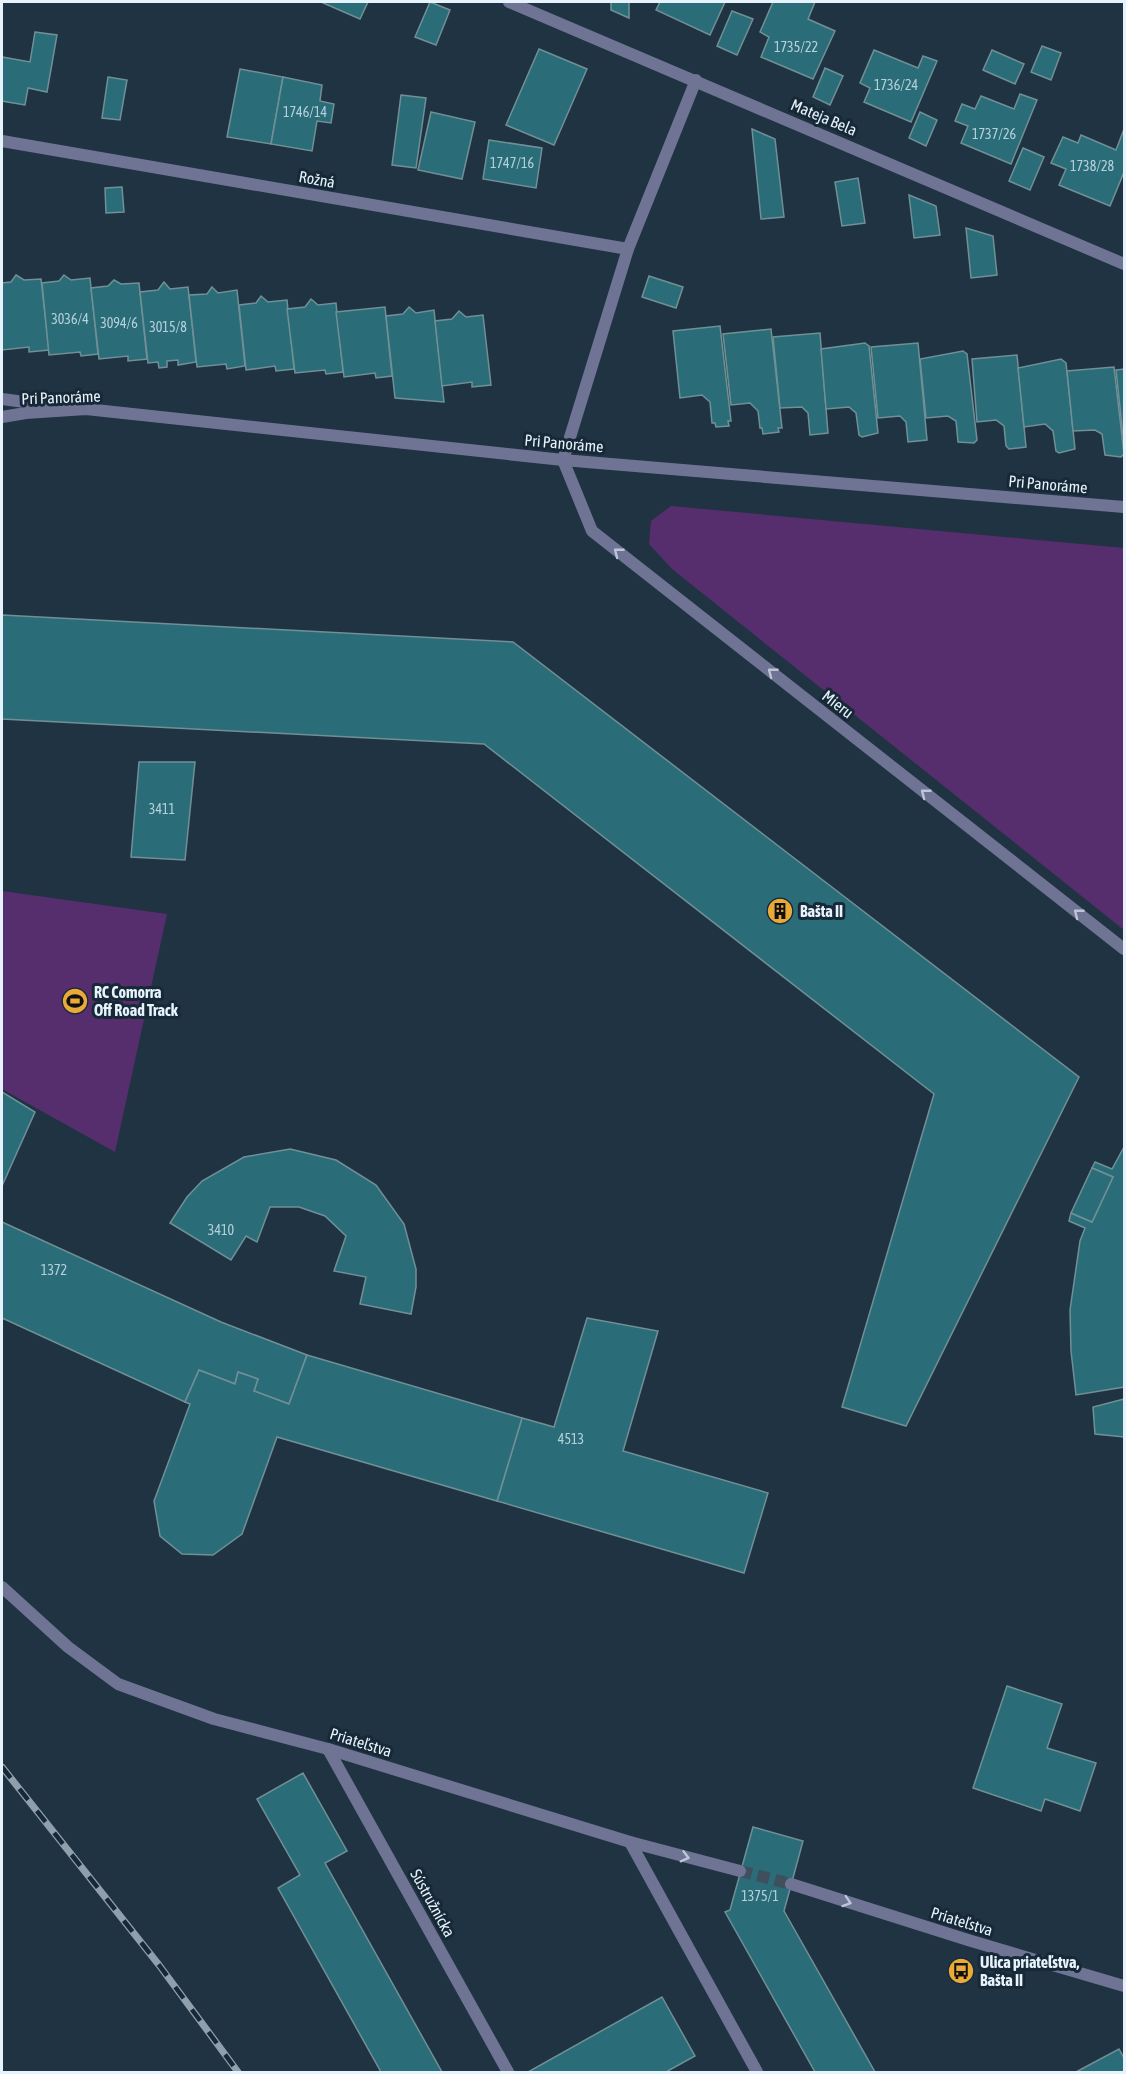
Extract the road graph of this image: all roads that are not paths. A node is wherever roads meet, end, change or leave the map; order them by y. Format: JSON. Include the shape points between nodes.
{"nodes":[{"id":1,"x":509,"y":2,"type":"edge"},
{"id":2,"x":696,"y":80,"type":"junction"},
{"id":3,"x":2,"y":141,"type":"edge"},
{"id":4,"x":628,"y":249,"type":"junction"},
{"id":5,"x":1125,"y":264,"type":"edge"},
{"id":6,"x":2,"y":399,"type":"edge"},
{"id":7,"x":86,"y":409,"type":"junction"},
{"id":8,"x":2,"y":417,"type":"edge"},
{"id":9,"x":563,"y":460,"type":"junction"},
{"id":10,"x":1125,"y":507,"type":"edge"},
{"id":11,"x":1125,"y":949,"type":"edge"},
{"id":12,"x":2,"y":1587,"type":"edge"},
{"id":13,"x":328,"y":1749,"type":"junction"},
{"id":14,"x":630,"y":1842,"type":"junction"},
{"id":15,"x":740,"y":1871,"type":"tunnel mouth"},
{"id":16,"x":791,"y":1884,"type":"tunnel mouth"},
{"id":17,"x":1125,"y":1986,"type":"edge"},
{"id":18,"x":508,"y":2073,"type":"edge"},
{"id":19,"x":756,"y":2073,"type":"edge"}],
"edges":[{"from":1,"to":2,"type":"street","name":"Mateja Bela"},
{"from":2,"to":4,"type":"street"},
{"from":2,"to":5,"type":"street","name":"Mateja Bela"},
{"from":3,"to":4,"type":"street","name":"Rožná"},
{"from":4,"to":9,"type":"street"},
{"from":6,"to":7,"type":"street"},
{"from":7,"to":8,"type":"street","name":"Pri Panoráme"},
{"from":7,"to":9,"type":"street","name":"Pri Panoráme"},
{"from":9,"to":10,"type":"street","name":"Pri Panoráme"},
{"from":11,"to":9,"type":"street","name":"Mieru","one_way":true,"via":[[592,531]]},
{"from":12,"to":13,"type":"street","name":"Priateľstva","via":[[68,1647],[118,1684],[214,1719]]},
{"from":13,"to":14,"type":"street","name":"Priateľstva"},
{"from":13,"to":18,"type":"street","name":"Sústružnícka"},
{"from":14,"to":15,"type":"street","name":"Priateľstva","one_way":true},
{"from":14,"to":19,"type":"street"},
{"from":16,"to":17,"type":"street","name":"Priateľstva","one_way":true}]}
